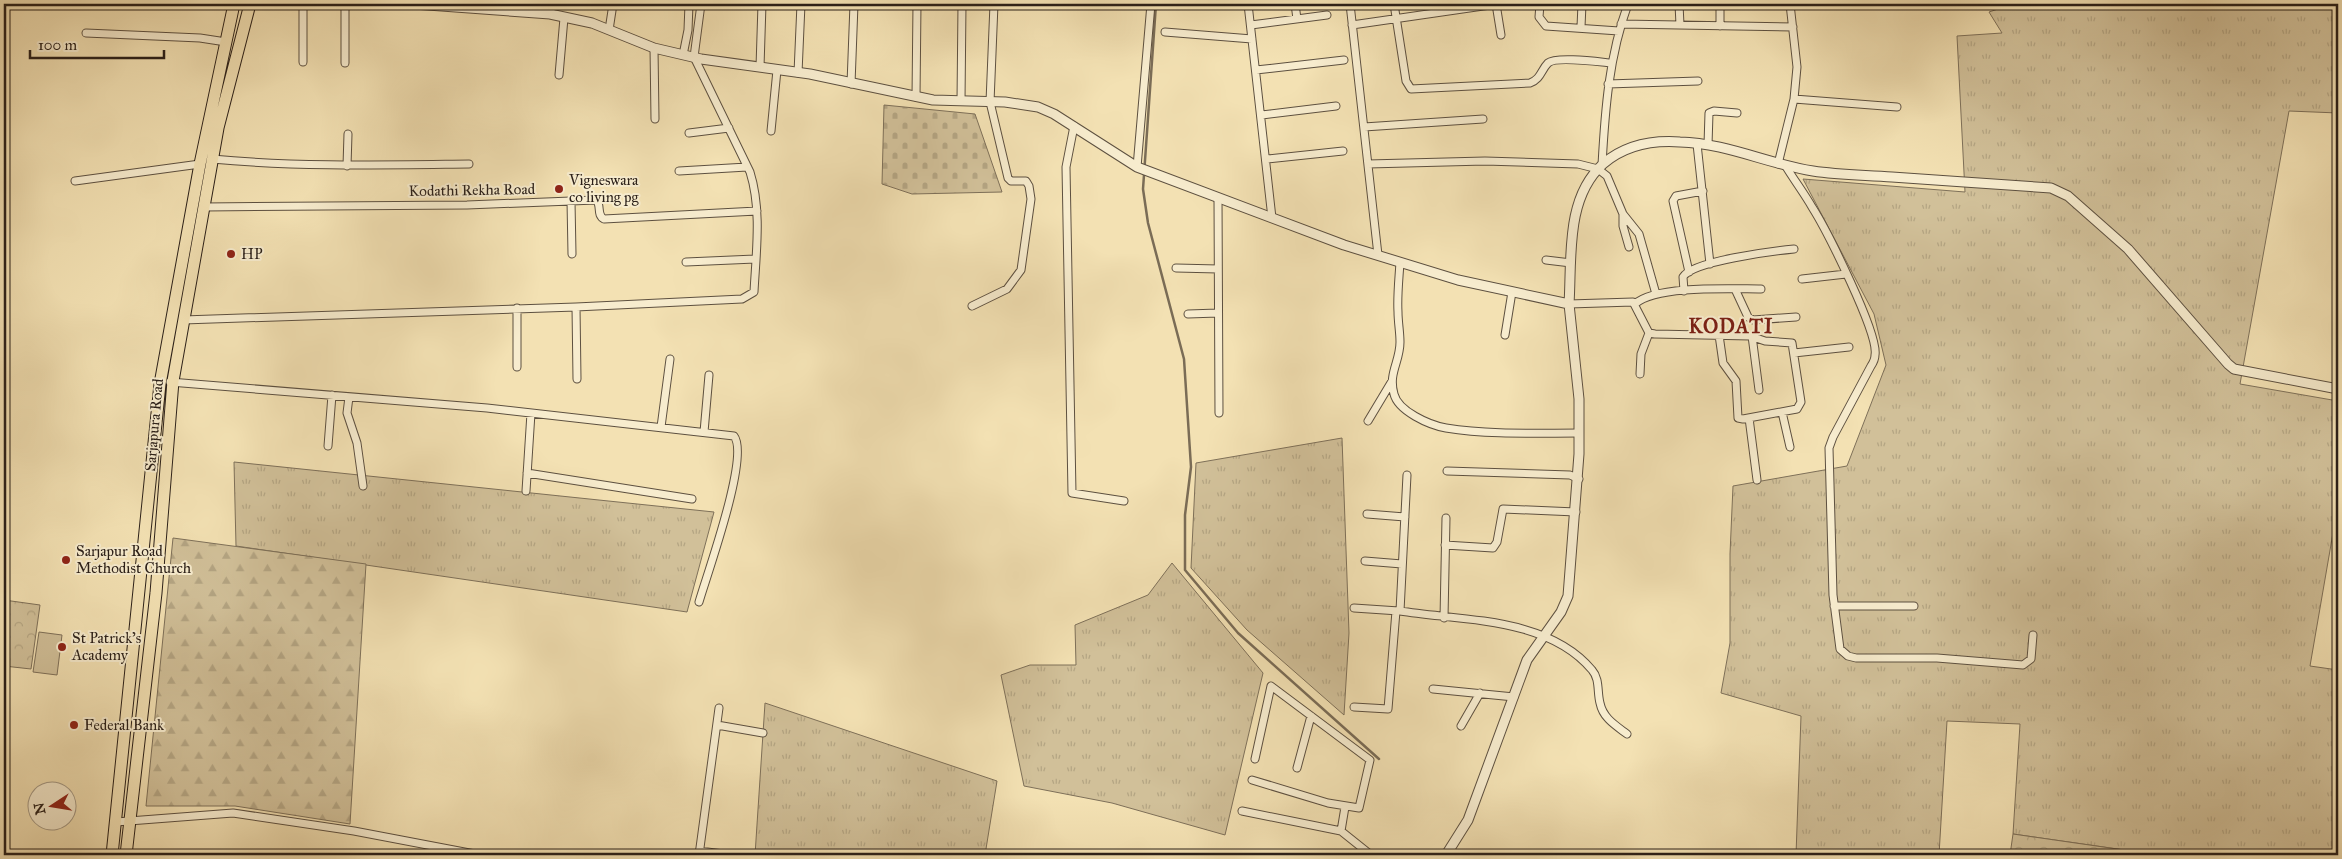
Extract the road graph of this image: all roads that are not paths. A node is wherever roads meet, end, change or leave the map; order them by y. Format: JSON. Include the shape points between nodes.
{"nodes":[{"id":1,"x":234,"y":4,"type":"edge"},
{"id":2,"x":250,"y":4,"type":"edge"},
{"id":3,"x":303,"y":4,"type":"edge"},
{"id":4,"x":345,"y":4,"type":"edge"},
{"id":5,"x":414,"y":4,"type":"edge"},
{"id":6,"x":552,"y":4,"type":"edge"},
{"id":7,"x":614,"y":4,"type":"edge"},
{"id":8,"x":690,"y":4,"type":"edge"},
{"id":9,"x":701,"y":4,"type":"edge"},
{"id":10,"x":762,"y":4,"type":"edge"},
{"id":11,"x":801,"y":4,"type":"edge"},
{"id":12,"x":854,"y":4,"type":"edge"},
{"id":13,"x":917,"y":4,"type":"edge"},
{"id":14,"x":962,"y":4,"type":"edge"},
{"id":15,"x":994,"y":4,"type":"edge"},
{"id":16,"x":1151,"y":4,"type":"edge"},
{"id":17,"x":1248,"y":4,"type":"edge"},
{"id":18,"x":1295,"y":4,"type":"edge"},
{"id":19,"x":1350,"y":4,"type":"edge"},
{"id":20,"x":1394,"y":4,"type":"edge"},
{"id":21,"x":1496,"y":4,"type":"edge"},
{"id":22,"x":1540,"y":4,"type":"edge"},
{"id":23,"x":1582,"y":4,"type":"edge"},
{"id":24,"x":1628,"y":4,"type":"edge"},
{"id":25,"x":1679,"y":4,"type":"edge"},
{"id":26,"x":1720,"y":4,"type":"edge"},
{"id":27,"x":1790,"y":4,"type":"edge"},
{"id":28,"x":550,"y":14,"type":"junction"},
{"id":29,"x":1327,"y":15,"type":"dead end"},
{"id":30,"x":564,"y":18,"type":"junction"},
{"id":31,"x":1297,"y":19,"type":"junction"},
{"id":32,"x":1396,"y":19,"type":"junction"},
{"id":33,"x":1352,"y":25,"type":"junction"},
{"id":34,"x":1680,"y":25,"type":"junction"},
{"id":35,"x":1251,"y":26,"type":"junction"},
{"id":36,"x":1720,"y":26,"type":"junction"},
{"id":37,"x":1581,"y":27,"type":"junction"},
{"id":38,"x":1793,"y":27,"type":"junction"},
{"id":39,"x":1620,"y":28,"type":"junction"},
{"id":40,"x":608,"y":30,"type":"junction"},
{"id":41,"x":1165,"y":32,"type":"dead end"},
{"id":42,"x":86,"y":33,"type":"dead end"},
{"id":43,"x":1501,"y":35,"type":"dead end"},
{"id":44,"x":1252,"y":38,"type":"junction"},
{"id":45,"x":226,"y":42,"type":"junction"},
{"id":46,"x":654,"y":48,"type":"junction"},
{"id":47,"x":683,"y":55,"type":"junction"},
{"id":48,"x":694,"y":57,"type":"junction"},
{"id":49,"x":1344,"y":60,"type":"dead end"},
{"id":50,"x":303,"y":62,"type":"dead end"},
{"id":51,"x":345,"y":63,"type":"dead end"},
{"id":52,"x":1611,"y":63,"type":"junction"},
{"id":53,"x":760,"y":67,"type":"junction"},
{"id":54,"x":777,"y":70,"type":"junction"},
{"id":55,"x":1256,"y":70,"type":"junction"},
{"id":56,"x":798,"y":73,"type":"junction"},
{"id":57,"x":559,"y":75,"type":"dead end"},
{"id":58,"x":1698,"y":81,"type":"dead end"},
{"id":59,"x":851,"y":84,"type":"junction"},
{"id":60,"x":1608,"y":84,"type":"junction"},
{"id":61,"x":916,"y":97,"type":"junction"},
{"id":62,"x":1794,"y":99,"type":"junction"},
{"id":63,"x":961,"y":101,"type":"junction"},
{"id":64,"x":990,"y":102,"type":"junction"},
{"id":65,"x":1336,"y":106,"type":"dead end"},
{"id":66,"x":1897,"y":107,"type":"dead end"},
{"id":67,"x":1737,"y":113,"type":"dead end"},
{"id":68,"x":1262,"y":115,"type":"junction"},
{"id":69,"x":655,"y":119,"type":"dead end"},
{"id":70,"x":1483,"y":119,"type":"dead end"},
{"id":71,"x":1074,"y":126,"type":"junction"},
{"id":72,"x":1364,"y":127,"type":"junction"},
{"id":73,"x":729,"y":128,"type":"junction"},
{"id":74,"x":771,"y":131,"type":"dead end"},
{"id":75,"x":689,"y":133,"type":"dead end"},
{"id":76,"x":348,"y":134,"type":"dead end"},
{"id":77,"x":1697,"y":144,"type":"junction"},
{"id":78,"x":1708,"y":145,"type":"junction"},
{"id":79,"x":1343,"y":152,"type":"dead end"},
{"id":80,"x":212,"y":159,"type":"junction"},
{"id":81,"x":1267,"y":159,"type":"junction"},
{"id":82,"x":200,"y":164,"type":"junction"},
{"id":83,"x":469,"y":164,"type":"dead end"},
{"id":84,"x":1368,"y":164,"type":"junction"},
{"id":85,"x":1782,"y":164,"type":"junction"},
{"id":86,"x":346,"y":166,"type":"junction"},
{"id":87,"x":747,"y":167,"type":"junction"},
{"id":88,"x":1137,"y":167,"type":"junction"},
{"id":89,"x":1600,"y":167,"type":"junction"},
{"id":90,"x":679,"y":171,"type":"dead end"},
{"id":91,"x":75,"y":180,"type":"dead end"},
{"id":92,"x":1703,"y":191,"type":"junction"},
{"id":93,"x":1218,"y":198,"type":"junction"},
{"id":94,"x":570,"y":201,"type":"junction"},
{"id":95,"x":204,"y":207,"type":"junction"},
{"id":96,"x":757,"y":211,"type":"junction"},
{"id":97,"x":1624,"y":214,"type":"junction"},
{"id":98,"x":1272,"y":218,"type":"junction"},
{"id":99,"x":1629,"y":247,"type":"dead end"},
{"id":100,"x":1794,"y":249,"type":"dead end"},
{"id":101,"x":572,"y":254,"type":"dead end"},
{"id":102,"x":1378,"y":255,"type":"junction"},
{"id":103,"x":756,"y":259,"type":"junction"},
{"id":104,"x":1546,"y":260,"type":"dead end"},
{"id":105,"x":686,"y":262,"type":"dead end"},
{"id":106,"x":1400,"y":262,"type":"junction"},
{"id":107,"x":1571,"y":263,"type":"junction"},
{"id":108,"x":1710,"y":264,"type":"junction"},
{"id":109,"x":1176,"y":268,"type":"dead end"},
{"id":110,"x":1218,"y":268,"type":"junction"},
{"id":111,"x":1689,"y":272,"type":"junction"},
{"id":112,"x":1846,"y":274,"type":"junction"},
{"id":113,"x":1802,"y":279,"type":"dead end"},
{"id":114,"x":1735,"y":289,"type":"junction"},
{"id":115,"x":1760,"y":290,"type":"dead end"},
{"id":116,"x":1684,"y":291,"type":"junction"},
{"id":117,"x":1512,"y":292,"type":"junction"},
{"id":118,"x":1656,"y":294,"type":"junction"},
{"id":119,"x":1569,"y":304,"type":"junction"},
{"id":120,"x":1635,"y":304,"type":"junction"},
{"id":121,"x":972,"y":306,"type":"dead end"},
{"id":122,"x":517,"y":308,"type":"junction"},
{"id":123,"x":576,"y":308,"type":"junction"},
{"id":124,"x":1218,"y":313,"type":"junction"},
{"id":125,"x":1188,"y":314,"type":"dead end"},
{"id":126,"x":1796,"y":317,"type":"dead end"},
{"id":127,"x":183,"y":320,"type":"junction"},
{"id":128,"x":1649,"y":333,"type":"junction"},
{"id":129,"x":1505,"y":335,"type":"dead end"},
{"id":130,"x":1719,"y":335,"type":"junction"},
{"id":131,"x":1752,"y":336,"type":"junction"},
{"id":132,"x":1849,"y":346,"type":"dead end"},
{"id":133,"x":1794,"y":353,"type":"junction"},
{"id":134,"x":670,"y":360,"type":"dead end"},
{"id":135,"x":517,"y":367,"type":"dead end"},
{"id":136,"x":1640,"y":374,"type":"dead end"},
{"id":137,"x":709,"y":375,"type":"dead end"},
{"id":138,"x":577,"y":379,"type":"dead end"},
{"id":139,"x":173,"y":381,"type":"junction"},
{"id":140,"x":1392,"y":381,"type":"junction"},
{"id":141,"x":160,"y":384,"type":"junction"},
{"id":142,"x":2338,"y":389,"type":"edge"},
{"id":143,"x":1759,"y":390,"type":"dead end"},
{"id":144,"x":332,"y":396,"type":"junction"},
{"id":145,"x":349,"y":397,"type":"junction"},
{"id":146,"x":1782,"y":412,"type":"junction"},
{"id":147,"x":531,"y":413,"type":"junction"},
{"id":148,"x":1219,"y":414,"type":"dead end"},
{"id":149,"x":1749,"y":418,"type":"junction"},
{"id":150,"x":1368,"y":421,"type":"dead end"},
{"id":151,"x":661,"y":427,"type":"junction"},
{"id":152,"x":704,"y":432,"type":"junction"},
{"id":153,"x":1579,"y":433,"type":"junction"},
{"id":154,"x":328,"y":446,"type":"dead end"},
{"id":155,"x":1790,"y":447,"type":"dead end"},
{"id":156,"x":1447,"y":471,"type":"dead end"},
{"id":157,"x":527,"y":473,"type":"junction"},
{"id":158,"x":1407,"y":475,"type":"dead end"},
{"id":159,"x":1579,"y":479,"type":"junction"},
{"id":160,"x":1758,"y":480,"type":"dead end"},
{"id":161,"x":363,"y":486,"type":"dead end"},
{"id":162,"x":526,"y":490,"type":"dead end"},
{"id":163,"x":692,"y":499,"type":"dead end"},
{"id":164,"x":1124,"y":501,"type":"dead end"},
{"id":165,"x":1576,"y":512,"type":"junction"},
{"id":166,"x":1368,"y":514,"type":"dead end"},
{"id":167,"x":1405,"y":517,"type":"junction"},
{"id":168,"x":1446,"y":518,"type":"dead end"},
{"id":169,"x":1445,"y":545,"type":"junction"},
{"id":170,"x":1365,"y":561,"type":"dead end"},
{"id":171,"x":1402,"y":564,"type":"junction"},
{"id":172,"x":699,"y":602,"type":"dead end"},
{"id":173,"x":1834,"y":606,"type":"junction"},
{"id":174,"x":1914,"y":606,"type":"dead end"},
{"id":175,"x":1354,"y":608,"type":"dead end"},
{"id":176,"x":1398,"y":611,"type":"junction"},
{"id":177,"x":1444,"y":618,"type":"junction"},
{"id":178,"x":1544,"y":635,"type":"junction"},
{"id":179,"x":2033,"y":635,"type":"dead end"},
{"id":180,"x":1433,"y":689,"type":"dead end"},
{"id":181,"x":1480,"y":693,"type":"junction"},
{"id":182,"x":1514,"y":697,"type":"junction"},
{"id":183,"x":1354,"y":707,"type":"dead end"},
{"id":184,"x":719,"y":708,"type":"dead end"},
{"id":185,"x":1312,"y":716,"type":"junction"},
{"id":186,"x":717,"y":725,"type":"junction"},
{"id":187,"x":1461,"y":726,"type":"dead end"},
{"id":188,"x":763,"y":732,"type":"dead end"},
{"id":189,"x":1627,"y":734,"type":"dead end"},
{"id":190,"x":1255,"y":759,"type":"dead end"},
{"id":191,"x":1296,"y":768,"type":"dead end"},
{"id":192,"x":1252,"y":780,"type":"dead end"},
{"id":193,"x":1345,"y":807,"type":"junction"},
{"id":194,"x":1242,"y":811,"type":"dead end"},
{"id":195,"x":131,"y":821,"type":"junction"},
{"id":196,"x":116,"y":822,"type":"junction"},
{"id":197,"x":1341,"y":831,"type":"junction"},
{"id":198,"x":699,"y":853,"type":"edge"},
{"id":199,"x":112,"y":855,"type":"edge"},
{"id":200,"x":126,"y":855,"type":"edge"},
{"id":201,"x":480,"y":855,"type":"edge"},
{"id":202,"x":732,"y":855,"type":"edge"},
{"id":203,"x":1371,"y":855,"type":"edge"},
{"id":204,"x":1446,"y":855,"type":"edge"}],
"edges":[{"from":1,"to":45,"type":"main road","name":"Sarjapura Road"},
{"from":2,"to":80,"type":"main road","name":"Sarjapura Road"},
{"from":3,"to":50,"type":"street"},
{"from":4,"to":51,"type":"street"},
{"from":5,"to":28,"type":"street"},
{"from":6,"to":28,"type":"street"},
{"from":7,"to":40,"type":"street"},
{"from":8,"to":47,"type":"street"},
{"from":9,"to":48,"type":"street"},
{"from":10,"to":53,"type":"street"},
{"from":11,"to":56,"type":"street"},
{"from":12,"to":59,"type":"street"},
{"from":13,"to":61,"type":"street"},
{"from":14,"to":63,"type":"street"},
{"from":15,"to":64,"type":"street"},
{"from":16,"to":88,"type":"street"},
{"from":17,"to":35,"type":"street"},
{"from":18,"to":31,"type":"street"},
{"from":19,"to":33,"type":"street"},
{"from":20,"to":32,"type":"street"},
{"from":21,"to":32,"type":"street"},
{"from":21,"to":43,"type":"street"},
{"from":22,"to":37,"type":"street","via":[[1539,17],[1546,26]]},
{"from":23,"to":37,"type":"street"},
{"from":24,"to":39,"type":"street"},
{"from":25,"to":34,"type":"street"},
{"from":26,"to":36,"type":"street"},
{"from":27,"to":38,"type":"street"},
{"from":28,"to":30,"type":"street"},
{"from":29,"to":31,"type":"street"},
{"from":30,"to":40,"type":"street","via":[[592,23]]},
{"from":30,"to":57,"type":"street"},
{"from":31,"to":35,"type":"street"},
{"from":32,"to":33,"type":"street"},
{"from":32,"to":52,"type":"street","via":[[1406,82],[1412,89],[1530,83],[1539,79],[1548,64],[1556,60]]},
{"from":33,"to":72,"type":"street"},
{"from":34,"to":36,"type":"street"},
{"from":34,"to":39,"type":"street"},
{"from":35,"to":44,"type":"street"},
{"from":36,"to":38,"type":"street"},
{"from":37,"to":39,"type":"street"},
{"from":38,"to":62,"type":"street","via":[[1797,67]]},
{"from":39,"to":52,"type":"street"},
{"from":40,"to":46,"type":"street"},
{"from":41,"to":44,"type":"street"},
{"from":42,"to":45,"type":"street"},
{"from":44,"to":55,"type":"street"},
{"from":45,"to":82,"type":"main road","name":"Sarjapura Road"},
{"from":46,"to":47,"type":"street"},
{"from":46,"to":69,"type":"street"},
{"from":47,"to":48,"type":"street"},
{"from":48,"to":53,"type":"street"},
{"from":48,"to":73,"type":"street"},
{"from":49,"to":55,"type":"street"},
{"from":52,"to":60,"type":"street"},
{"from":53,"to":54,"type":"street"},
{"from":54,"to":56,"type":"street"},
{"from":54,"to":74,"type":"street"},
{"from":55,"to":68,"type":"street"},
{"from":56,"to":59,"type":"street"},
{"from":58,"to":60,"type":"street"},
{"from":59,"to":61,"type":"street"},
{"from":60,"to":89,"type":"street"},
{"from":61,"to":63,"type":"street"},
{"from":62,"to":66,"type":"street"},
{"from":62,"to":85,"type":"street"},
{"from":63,"to":64,"type":"street"},
{"from":64,"to":71,"type":"street","via":[[1038,107]]},
{"from":64,"to":121,"type":"street","via":[[1008,178],[1026,181],[1031,199],[1021,270],[1007,289]]},
{"from":65,"to":68,"type":"street"},
{"from":67,"to":78,"type":"street","via":[[1709,113]]},
{"from":68,"to":81,"type":"street"},
{"from":70,"to":72,"type":"street"},
{"from":71,"to":88,"type":"street"},
{"from":71,"to":164,"type":"street","via":[[1066,167],[1072,493]]},
{"from":72,"to":84,"type":"street"},
{"from":73,"to":75,"type":"street"},
{"from":73,"to":87,"type":"street"},
{"from":76,"to":86,"type":"street"},
{"from":77,"to":78,"type":"street"},
{"from":77,"to":89,"type":"street","via":[[1650,142],[1632,146]]},
{"from":77,"to":92,"type":"street"},
{"from":78,"to":85,"type":"street"},
{"from":79,"to":81,"type":"street"},
{"from":80,"to":86,"type":"street"},
{"from":80,"to":95,"type":"main road","name":"Sarjapura Road"},
{"from":81,"to":98,"type":"street"},
{"from":82,"to":91,"type":"street"},
{"from":82,"to":141,"type":"main road","name":"Sarjapura Road"},
{"from":83,"to":86,"type":"street"},
{"from":84,"to":89,"type":"street","via":[[1485,161]]},
{"from":84,"to":102,"type":"street"},
{"from":85,"to":112,"type":"street","via":[[1812,206]]},
{"from":85,"to":142,"type":"street","via":[[1814,172],[2060,190],[2128,249],[2234,369]]},
{"from":87,"to":90,"type":"street"},
{"from":87,"to":96,"type":"street","via":[[754,186]]},
{"from":88,"to":93,"type":"street"},
{"from":89,"to":97,"type":"street"},
{"from":89,"to":107,"type":"street","via":[[1589,181],[1574,217]]},
{"from":92,"to":108,"type":"street"},
{"from":92,"to":111,"type":"street","via":[[1676,196],[1673,201]]},
{"from":93,"to":98,"type":"street"},
{"from":93,"to":110,"type":"street"},
{"from":94,"to":95,"type":"street","name":"Kodathi Rekha Road"},
{"from":94,"to":96,"type":"street","name":"Kodathi Rekha Road","via":[[596,200],[604,219]]},
{"from":94,"to":101,"type":"street"},
{"from":95,"to":127,"type":"main road","name":"Sarjapura Road"},
{"from":96,"to":103,"type":"street"},
{"from":97,"to":99,"type":"street","via":[[1623,226]]},
{"from":97,"to":118,"type":"street","via":[[1639,234]]},
{"from":98,"to":102,"type":"street"},
{"from":100,"to":108,"type":"street"},
{"from":102,"to":106,"type":"street"},
{"from":103,"to":105,"type":"street"},
{"from":103,"to":123,"type":"street","via":[[754,292],[742,299]]},
{"from":104,"to":107,"type":"street"},
{"from":106,"to":117,"type":"street"},
{"from":106,"to":140,"type":"street","via":[[1399,359],[1392,371]]},
{"from":107,"to":119,"type":"street"},
{"from":108,"to":111,"type":"street"},
{"from":109,"to":110,"type":"street"},
{"from":110,"to":124,"type":"street"},
{"from":111,"to":116,"type":"street","via":[[1683,278]]},
{"from":112,"to":113,"type":"street"},
{"from":112,"to":173,"type":"street","via":[[1862,309],[1876,355],[1830,444]]},
{"from":114,"to":115,"type":"street"},
{"from":114,"to":116,"type":"street"},
{"from":114,"to":126,"type":"street","via":[[1748,317],[1753,320]]},
{"from":116,"to":118,"type":"street"},
{"from":117,"to":119,"type":"street"},
{"from":117,"to":129,"type":"street"},
{"from":118,"to":120,"type":"street"},
{"from":119,"to":120,"type":"street"},
{"from":119,"to":153,"type":"street","via":[[1579,399]]},
{"from":120,"to":128,"type":"street"},
{"from":122,"to":123,"type":"street"},
{"from":122,"to":127,"type":"street"},
{"from":122,"to":135,"type":"street"},
{"from":123,"to":138,"type":"street"},
{"from":124,"to":125,"type":"street"},
{"from":124,"to":148,"type":"street"},
{"from":127,"to":139,"type":"main road","name":"Sarjapura Road"},
{"from":128,"to":130,"type":"street"},
{"from":128,"to":136,"type":"street","via":[[1641,354]]},
{"from":130,"to":131,"type":"street"},
{"from":130,"to":149,"type":"street","via":[[1725,369],[1736,381],[1738,418]]},
{"from":131,"to":133,"type":"street","via":[[1765,341],[1792,343]]},
{"from":131,"to":143,"type":"street"},
{"from":132,"to":133,"type":"street"},
{"from":133,"to":146,"type":"street","via":[[1801,402],[1797,409]]},
{"from":134,"to":151,"type":"street"},
{"from":137,"to":152,"type":"street"},
{"from":139,"to":141,"type":"street"},
{"from":139,"to":144,"type":"street"},
{"from":139,"to":195,"type":"main road","name":"Sarjapura Road","via":[[156,592]]},
{"from":140,"to":150,"type":"street"},
{"from":140,"to":153,"type":"street","via":[[1394,396],[1408,414],[1445,428]]},
{"from":141,"to":196,"type":"main road","name":"Sarjapura Road"},
{"from":144,"to":145,"type":"street"},
{"from":144,"to":154,"type":"street"},
{"from":145,"to":147,"type":"street"},
{"from":145,"to":161,"type":"street","via":[[347,413],[357,443]]},
{"from":146,"to":149,"type":"street"},
{"from":146,"to":155,"type":"street"},
{"from":147,"to":151,"type":"street"},
{"from":147,"to":157,"type":"street"},
{"from":149,"to":160,"type":"street"},
{"from":151,"to":152,"type":"street"},
{"from":152,"to":172,"type":"street","via":[[734,436],[739,456],[728,509]]},
{"from":153,"to":159,"type":"street"},
{"from":156,"to":159,"type":"street","via":[[1570,475]]},
{"from":157,"to":162,"type":"street"},
{"from":157,"to":163,"type":"street"},
{"from":158,"to":167,"type":"street"},
{"from":159,"to":165,"type":"street"},
{"from":165,"to":169,"type":"street","via":[[1503,509],[1493,548]]},
{"from":165,"to":178,"type":"street","via":[[1568,596]]},
{"from":166,"to":167,"type":"street"},
{"from":167,"to":171,"type":"street"},
{"from":168,"to":169,"type":"street"},
{"from":169,"to":177,"type":"street"},
{"from":170,"to":171,"type":"street"},
{"from":171,"to":176,"type":"street"},
{"from":173,"to":174,"type":"street"},
{"from":173,"to":179,"type":"street","via":[[1840,649],[1856,658],[1937,658],[2023,665],[2031,659]]},
{"from":175,"to":176,"type":"street"},
{"from":176,"to":177,"type":"street"},
{"from":176,"to":183,"type":"street","via":[[1388,709]]},
{"from":177,"to":178,"type":"street","via":[[1514,626]]},
{"from":178,"to":182,"type":"street","via":[[1527,660]]},
{"from":178,"to":189,"type":"street","via":[[1594,672],[1603,712],[1609,721]]},
{"from":180,"to":181,"type":"street"},
{"from":181,"to":182,"type":"street"},
{"from":181,"to":187,"type":"street"},
{"from":182,"to":204,"type":"street","via":[[1468,820]]},
{"from":184,"to":186,"type":"street"},
{"from":185,"to":190,"type":"street","via":[[1271,686]]},
{"from":185,"to":191,"type":"street"},
{"from":185,"to":193,"type":"street","via":[[1370,760],[1359,808]]},
{"from":186,"to":188,"type":"street"},
{"from":186,"to":198,"type":"street"},
{"from":192,"to":193,"type":"street"},
{"from":193,"to":197,"type":"street"},
{"from":194,"to":197,"type":"street"},
{"from":195,"to":196,"type":"street"},
{"from":195,"to":200,"type":"main road","name":"Sarjapura Road"},
{"from":195,"to":201,"type":"street","via":[[233,813],[354,831]]},
{"from":196,"to":199,"type":"main road","name":"Sarjapura Road"},
{"from":197,"to":203,"type":"street"},
{"from":198,"to":202,"type":"street"}]}
